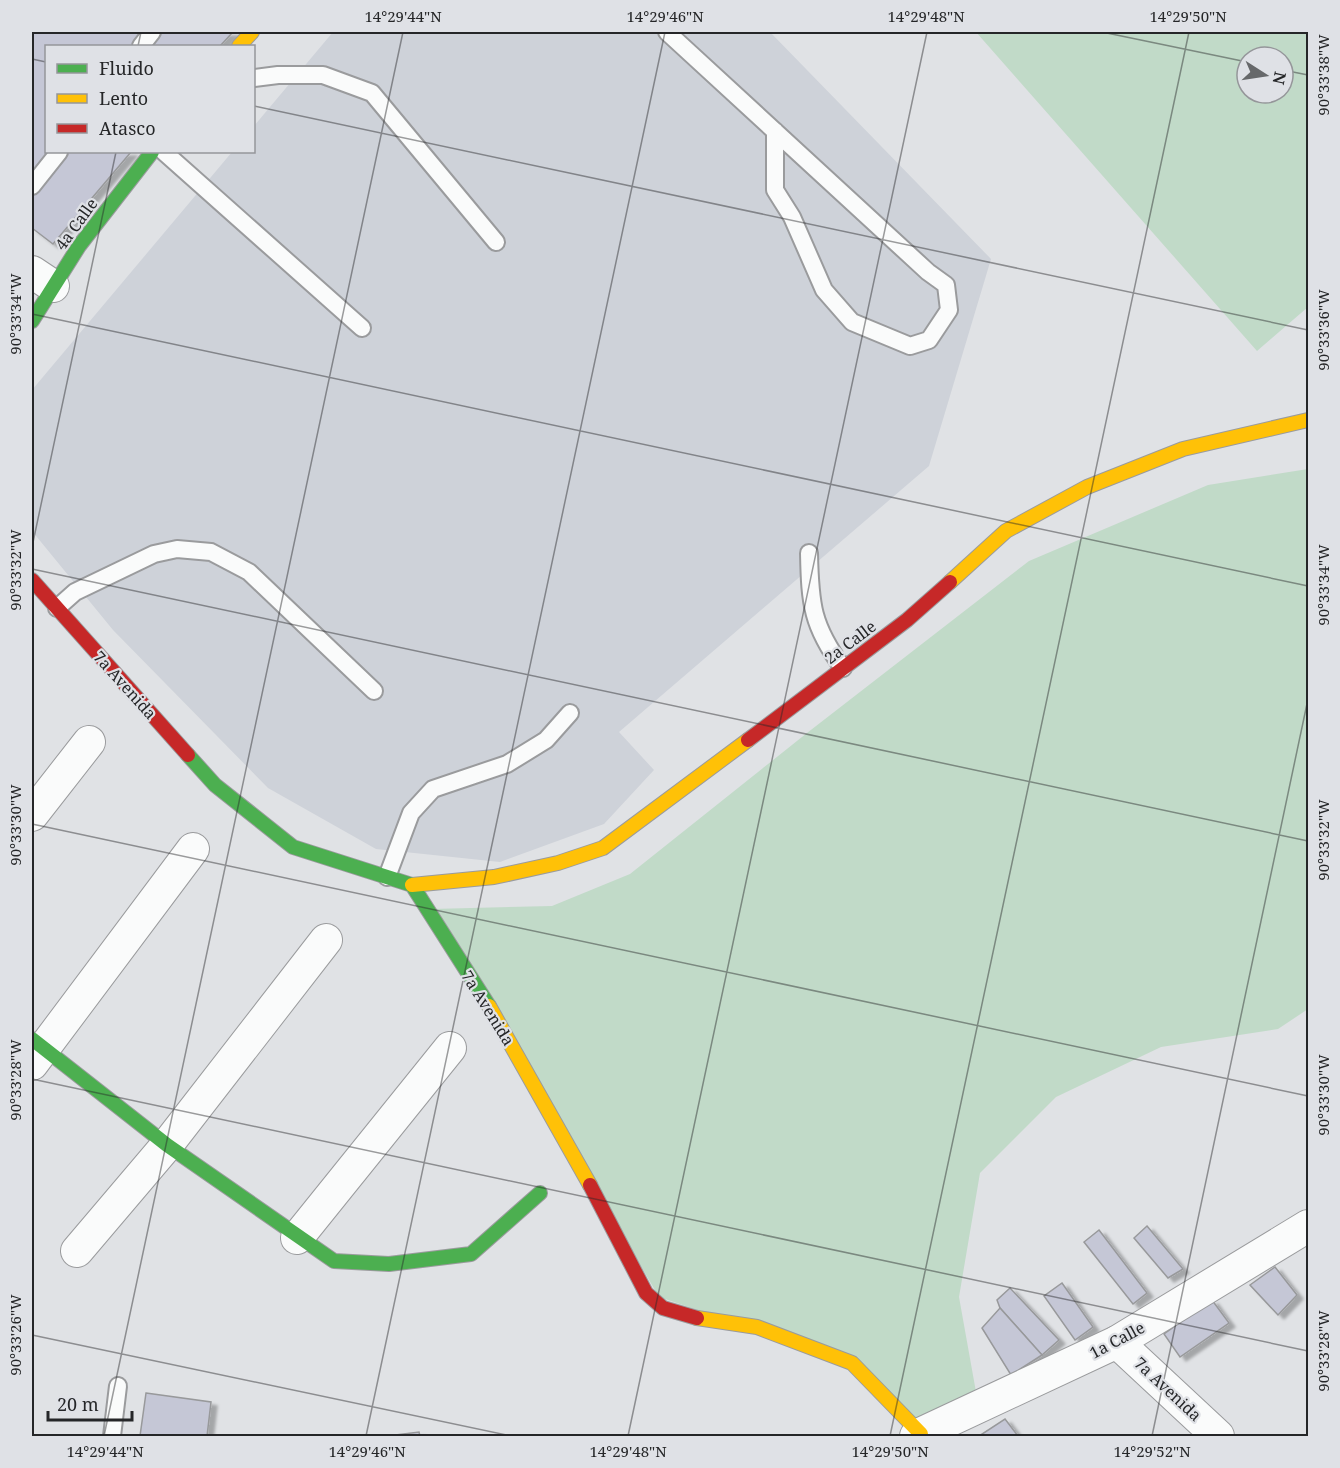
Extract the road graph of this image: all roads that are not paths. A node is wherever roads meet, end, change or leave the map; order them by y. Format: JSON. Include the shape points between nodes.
{"nodes":[{"id":1,"x":152,"y":32,"type":"edge"},
{"id":2,"x":252,"y":32,"type":"edge"},
{"id":3,"x":667,"y":32,"type":"edge"},
{"id":4,"x":142,"y":45,"type":"edge"},
{"id":5,"x":240,"y":45,"type":"edge"},
{"id":6,"x":255,"y":78,"type":"edge"},
{"id":7,"x":775,"y":131,"type":"junction"},
{"id":8,"x":58,"y":153,"type":"edge"},
{"id":9,"x":151,"y":153,"type":"edge"},
{"id":10,"x":165,"y":153,"type":"edge"},
{"id":11,"x":32,"y":186,"type":"edge"},
{"id":12,"x":496,"y":242,"type":"dead end"},
{"id":13,"x":42,"y":279,"type":"edge"},
{"id":14,"x":32,"y":321,"type":"edge"},
{"id":15,"x":362,"y":328,"type":"dead end"},
{"id":16,"x":1308,"y":420,"type":"edge"},
{"id":17,"x":809,"y":553,"type":"dead end"},
{"id":18,"x":32,"y":580,"type":"edge"},
{"id":19,"x":57,"y":608,"type":"junction"},
{"id":20,"x":843,"y":668,"type":"junction"},
{"id":21,"x":374,"y":691,"type":"dead end"},
{"id":22,"x":570,"y":713,"type":"dead end"},
{"id":23,"x":89,"y":742,"type":"dead end"},
{"id":24,"x":32,"y":815,"type":"edge"},
{"id":25,"x":193,"y":849,"type":"dead end"},
{"id":26,"x":387,"y":877,"type":"junction"},
{"id":27,"x":412,"y":885,"type":"junction"},
{"id":28,"x":326,"y":940,"type":"dead end"},
{"id":29,"x":450,"y":1048,"type":"dead end"},
{"id":30,"x":36,"y":1050,"type":"edge"},
{"id":31,"x":167,"y":1145,"type":"junction"},
{"id":32,"x":540,"y":1193,"type":"dead end"},
{"id":33,"x":1308,"y":1226,"type":"edge"},
{"id":34,"x":297,"y":1238,"type":"junction"},
{"id":35,"x":76,"y":1251,"type":"dead end"},
{"id":36,"x":1117,"y":1342,"type":"junction"},
{"id":37,"x":118,"y":1386,"type":"dead end"},
{"id":38,"x":918,"y":1435,"type":"edge"},
{"id":39,"x":112,"y":1437,"type":"edge"},
{"id":40,"x":1218,"y":1437,"type":"edge"}],
"edges":[{"from":1,"to":4,"type":"lane"},
{"from":2,"to":5,"type":"street"},
{"from":3,"to":7,"type":"lane"},
{"from":6,"to":12,"type":"lane","via":[[323,75],[372,93]]},
{"from":7,"to":7,"type":"lane","via":[[775,190],[792,217],[824,290],[852,322],[910,346],[929,340],[949,310],[946,285]]},
{"from":8,"to":11,"type":"lane"},
{"from":9,"to":13,"type":"street","name":"4a Calle","via":[[79,246]]},
{"from":10,"to":15,"type":"lane"},
{"from":13,"to":14,"type":"street","name":"4a Calle"},
{"from":16,"to":20,"type":"street","name":"2a Calle","via":[[1183,449],[1087,487],[1006,531],[907,620]]},
{"from":17,"to":20,"type":"lane","via":[[813,616],[824,642]]},
{"from":18,"to":19,"type":"street","name":"7a Avenida"},
{"from":19,"to":21,"type":"lane","via":[[75,592],[154,554],[177,549],[211,552],[249,572]]},
{"from":19,"to":26,"type":"street","name":"7a Avenida","via":[[215,785],[293,847]]},
{"from":20,"to":27,"type":"street","name":"2a Calle","via":[[603,848],[494,877]]},
{"from":22,"to":26,"type":"lane","via":[[546,740],[507,764],[433,789],[411,813]]},
{"from":23,"to":24,"type":"street"},
{"from":25,"to":30,"type":"street"},
{"from":26,"to":27,"type":"street","name":"7a Avenida"},
{"from":27,"to":38,"type":"street","name":"7a Avenida","via":[[569,1143],[646,1293],[663,1308],[680,1315],[757,1327],[852,1363]]},
{"from":28,"to":31,"type":"street"},
{"from":29,"to":34,"type":"street"},
{"from":30,"to":31,"type":"street"},
{"from":31,"to":34,"type":"street"},
{"from":31,"to":35,"type":"street"},
{"from":32,"to":34,"type":"street","via":[[471,1254],[389,1264],[334,1261]]},
{"from":33,"to":36,"type":"street","name":"1a Calle"},
{"from":36,"to":38,"type":"street","name":"1a Calle"},
{"from":36,"to":40,"type":"street","name":"7a Avenida"},
{"from":37,"to":39,"type":"lane"}]}
